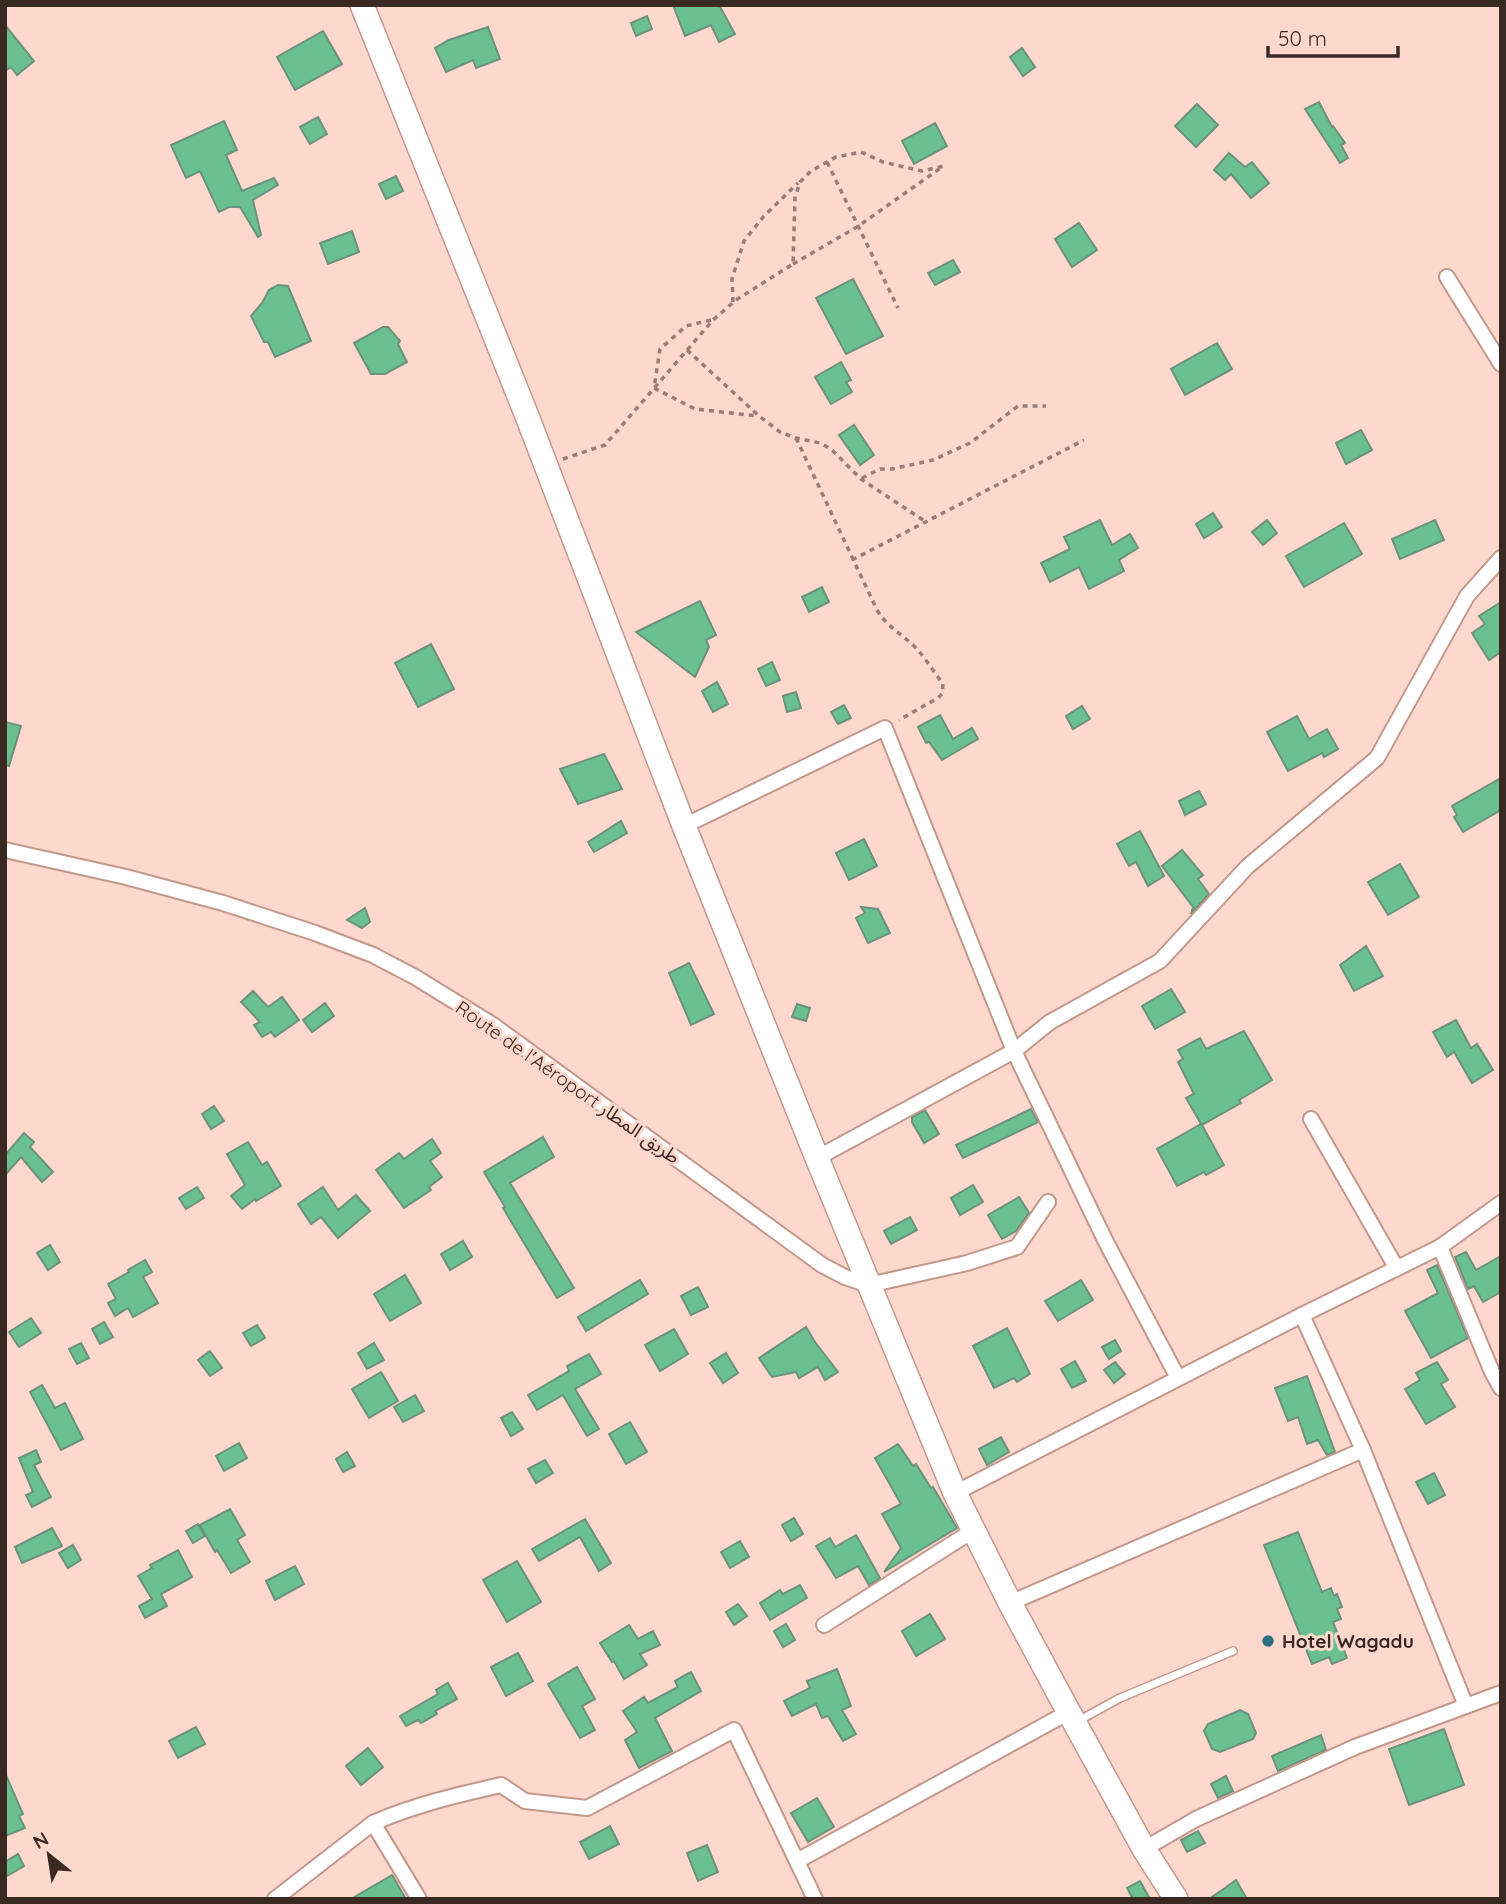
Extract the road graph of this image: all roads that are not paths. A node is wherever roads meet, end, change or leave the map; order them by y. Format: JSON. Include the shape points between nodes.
{"nodes":[{"id":1,"x":362,"y":5,"type":"edge"},
{"id":2,"x":1447,"y":277,"type":"dead end"},
{"id":3,"x":1501,"y":364,"type":"edge"},
{"id":4,"x":1501,"y":558,"type":"edge"},
{"id":5,"x":684,"y":826,"type":"junction"},
{"id":6,"x":5,"y":850,"type":"edge"},
{"id":7,"x":1014,"y":1051,"type":"junction"},
{"id":8,"x":1311,"y":1119,"type":"dead end"},
{"id":9,"x":817,"y":1158,"type":"junction"},
{"id":10,"x":1048,"y":1202,"type":"dead end"},
{"id":11,"x":1501,"y":1203,"type":"edge"},
{"id":12,"x":1440,"y":1247,"type":"junction"},
{"id":13,"x":1396,"y":1267,"type":"junction"},
{"id":14,"x":869,"y":1285,"type":"junction"},
{"id":15,"x":1302,"y":1315,"type":"junction"},
{"id":16,"x":1178,"y":1378,"type":"junction"},
{"id":17,"x":1501,"y":1388,"type":"edge"},
{"id":18,"x":1363,"y":1450,"type":"junction"},
{"id":19,"x":955,"y":1493,"type":"junction"},
{"id":20,"x":974,"y":1530,"type":"junction"},
{"id":21,"x":1010,"y":1602,"type":"junction"},
{"id":22,"x":824,"y":1625,"type":"dead end"},
{"id":23,"x":1233,"y":1651,"type":"dead end"},
{"id":24,"x":1501,"y":1693,"type":"edge"},
{"id":25,"x":1466,"y":1706,"type":"junction"},
{"id":26,"x":1072,"y":1718,"type":"junction"},
{"id":27,"x":373,"y":1823,"type":"junction"},
{"id":28,"x":1144,"y":1849,"type":"junction"},
{"id":29,"x":797,"y":1861,"type":"junction"},
{"id":30,"x":275,"y":1899,"type":"edge"},
{"id":31,"x":419,"y":1899,"type":"edge"},
{"id":32,"x":815,"y":1899,"type":"edge"},
{"id":33,"x":1175,"y":1899,"type":"edge"}],
"edges":[{"from":1,"to":5,"type":"main road","via":[[546,464]]},
{"from":2,"to":3,"type":"street"},
{"from":4,"to":7,"type":"street","via":[[1467,596],[1377,758],[1248,866],[1160,961],[1050,1022]]},
{"from":5,"to":7,"type":"street","via":[[885,728]]},
{"from":5,"to":9,"type":"main road"},
{"from":6,"to":14,"type":"street","name":"Route de l'Aéroport طريق المطار","via":[[223,903],[373,955],[493,1025],[822,1265]]},
{"from":7,"to":9,"type":"street"},
{"from":7,"to":16,"type":"street"},
{"from":8,"to":13,"type":"street"},
{"from":9,"to":14,"type":"main road"},
{"from":10,"to":14,"type":"street","via":[[1017,1247]]},
{"from":11,"to":12,"type":"street"},
{"from":12,"to":13,"type":"street"},
{"from":12,"to":17,"type":"street"},
{"from":13,"to":15,"type":"street"},
{"from":14,"to":19,"type":"main road"},
{"from":15,"to":16,"type":"street"},
{"from":15,"to":18,"type":"street"},
{"from":16,"to":19,"type":"street"},
{"from":18,"to":21,"type":"street"},
{"from":18,"to":25,"type":"street"},
{"from":19,"to":20,"type":"main road"},
{"from":20,"to":21,"type":"main road"},
{"from":20,"to":22,"type":"street"},
{"from":21,"to":26,"type":"main road"},
{"from":23,"to":26,"type":"lane"},
{"from":24,"to":25,"type":"street"},
{"from":25,"to":28,"type":"street","via":[[1354,1747],[1196,1819]]},
{"from":26,"to":28,"type":"main road"},
{"from":26,"to":29,"type":"street"},
{"from":27,"to":29,"type":"street","via":[[430,1802],[501,1785],[525,1801],[587,1808],[734,1730]]},
{"from":27,"to":30,"type":"street"},
{"from":27,"to":31,"type":"street"},
{"from":28,"to":33,"type":"main road"},
{"from":29,"to":32,"type":"street"}]}
